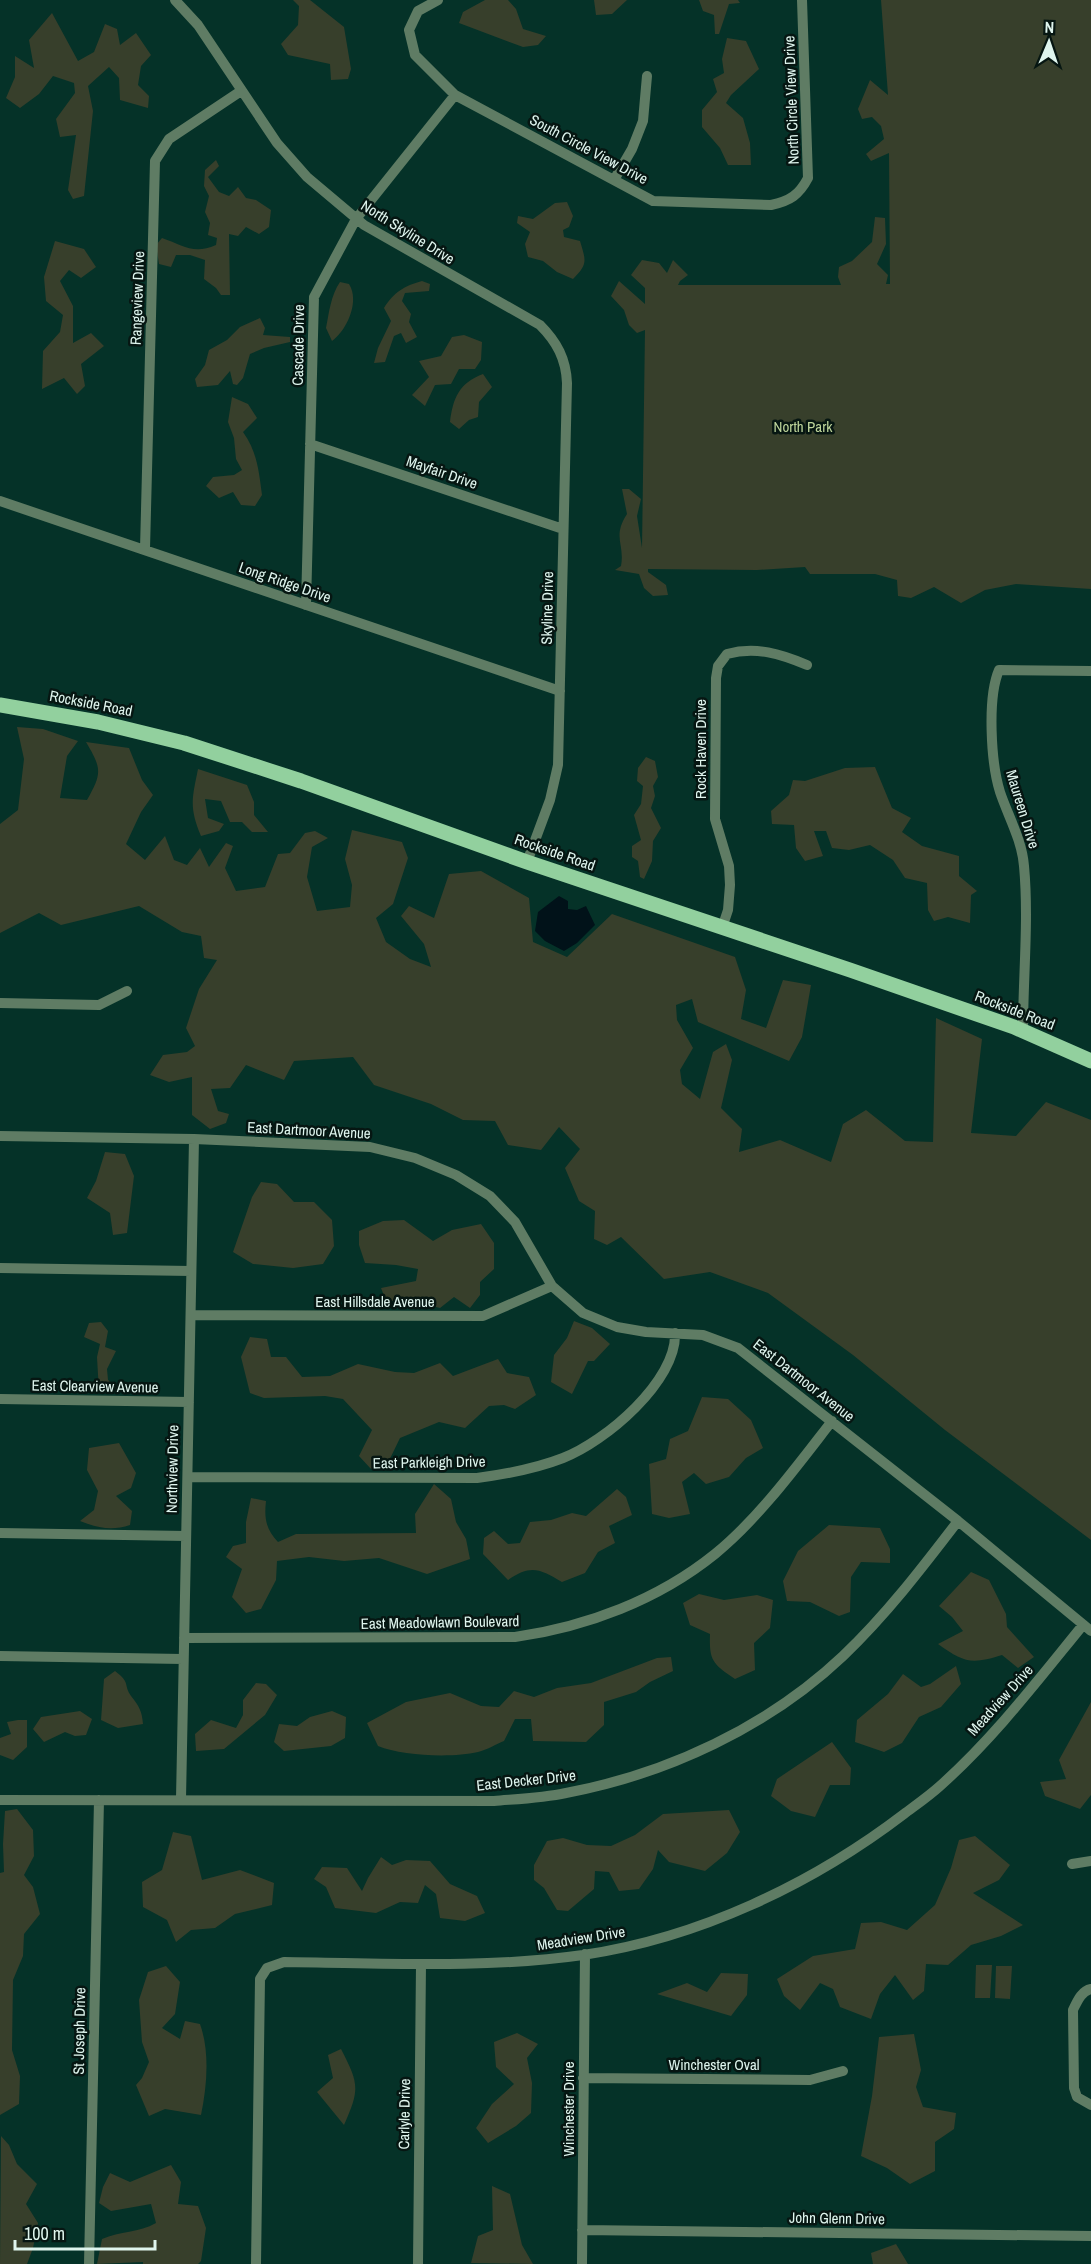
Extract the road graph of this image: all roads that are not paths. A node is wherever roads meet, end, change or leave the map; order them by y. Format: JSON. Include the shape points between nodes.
{"nodes":[{"id":1,"x":175,"y":0,"type":"edge"},
{"id":2,"x":438,"y":0,"type":"edge"},
{"id":3,"x":802,"y":0,"type":"edge"},
{"id":4,"x":647,"y":76,"type":"dead end"},
{"id":5,"x":241,"y":91,"type":"junction"},
{"id":6,"x":455,"y":95,"type":"junction"},
{"id":7,"x":614,"y":180,"type":"junction"},
{"id":8,"x":797,"y":196,"type":"joint"},
{"id":9,"x":356,"y":219,"type":"junction"},
{"id":10,"x":560,"y":350,"type":"joint"},
{"id":11,"x":310,"y":444,"type":"junction"},
{"id":12,"x":0,"y":501,"type":"edge"},
{"id":13,"x":563,"y":529,"type":"junction"},
{"id":14,"x":145,"y":549,"type":"junction"},
{"id":15,"x":306,"y":605,"type":"junction"},
{"id":16,"x":807,"y":665,"type":"dead end"},
{"id":17,"x":1091,"y":671,"type":"edge"},
{"id":18,"x":560,"y":691,"type":"junction"},
{"id":19,"x":0,"y":705,"type":"edge"},
{"id":20,"x":527,"y":862,"type":"junction"},
{"id":21,"x":722,"y":928,"type":"junction"},
{"id":22,"x":127,"y":991,"type":"dead end"},
{"id":23,"x":0,"y":1003,"type":"edge"},
{"id":24,"x":1023,"y":1031,"type":"junction"},
{"id":25,"x":1091,"y":1060,"type":"edge"},
{"id":26,"x":0,"y":1136,"type":"edge"},
{"id":27,"x":194,"y":1139,"type":"junction"},
{"id":28,"x":0,"y":1268,"type":"edge"},
{"id":29,"x":192,"y":1271,"type":"junction"},
{"id":30,"x":552,"y":1286,"type":"junction"},
{"id":31,"x":192,"y":1315,"type":"junction"},
{"id":32,"x":675,"y":1332,"type":"junction"},
{"id":33,"x":0,"y":1399,"type":"edge"},
{"id":34,"x":189,"y":1402,"type":"junction"},
{"id":35,"x":832,"y":1421,"type":"junction"},
{"id":36,"x":188,"y":1477,"type":"junction"},
{"id":37,"x":958,"y":1521,"type":"junction"},
{"id":38,"x":0,"y":1533,"type":"edge"},
{"id":39,"x":186,"y":1536,"type":"junction"},
{"id":40,"x":1087,"y":1628,"type":"edge"},
{"id":41,"x":184,"y":1638,"type":"junction"},
{"id":42,"x":0,"y":1656,"type":"edge"},
{"id":43,"x":183,"y":1659,"type":"junction"},
{"id":44,"x":180,"y":1799,"type":"junction"},
{"id":45,"x":0,"y":1800,"type":"edge"},
{"id":46,"x":99,"y":1800,"type":"junction"},
{"id":47,"x":1091,"y":1861,"type":"edge"},
{"id":48,"x":1072,"y":1864,"type":"dead end"},
{"id":49,"x":585,"y":1954,"type":"junction"},
{"id":50,"x":421,"y":1964,"type":"junction"},
{"id":51,"x":1091,"y":1989,"type":"edge"},
{"id":52,"x":843,"y":2071,"type":"dead end"},
{"id":53,"x":583,"y":2078,"type":"junction"},
{"id":54,"x":1091,"y":2105,"type":"edge"},
{"id":55,"x":582,"y":2230,"type":"junction"},
{"id":56,"x":1091,"y":2236,"type":"edge"},
{"id":57,"x":90,"y":2264,"type":"edge"},
{"id":58,"x":256,"y":2264,"type":"edge"},
{"id":59,"x":418,"y":2264,"type":"edge"},
{"id":60,"x":582,"y":2264,"type":"edge"}],
"edges":[{"from":1,"to":5,"type":"street","name":"North Skyline Drive","via":[[198,25]]},
{"from":2,"to":6,"type":"street","name":"South Circle View Drive","via":[[418,11],[409,30],[415,55]]},
{"from":3,"to":8,"type":"street","name":"North Circle View Drive","via":[[808,178]]},
{"from":4,"to":7,"type":"street","via":[[643,121]]},
{"from":5,"to":9,"type":"street","name":"North Skyline Drive","via":[[307,177]]},
{"from":5,"to":14,"type":"street","name":"Rangeview Drive","via":[[169,139],[155,161]]},
{"from":6,"to":7,"type":"street","name":"South Circle View Drive"},
{"from":6,"to":9,"type":"street","name":"Cascade Drive"},
{"from":7,"to":8,"type":"street","name":"South Circle View Drive","via":[[653,201],[771,205]]},
{"from":9,"to":10,"type":"street","name":"North Skyline Drive","via":[[540,325]]},
{"from":9,"to":11,"type":"street","name":"Cascade Drive","via":[[314,297]]},
{"from":10,"to":13,"type":"street","name":"Skyline Drive","via":[[567,382]]},
{"from":11,"to":13,"type":"street","name":"Mayfair Drive"},
{"from":11,"to":15,"type":"street","name":"Cascade Drive"},
{"from":12,"to":14,"type":"street","name":"Long Ridge Drive"},
{"from":13,"to":18,"type":"street","name":"Skyline Drive"},
{"from":14,"to":15,"type":"street","name":"Long Ridge Drive"},
{"from":15,"to":18,"type":"street","name":"Long Ridge Drive"},
{"from":16,"to":21,"type":"street","name":"Rock Haven Drive","via":[[778,653],[748,651],[727,654],[718,666],[715,819],[729,866],[730,885]]},
{"from":17,"to":24,"type":"street","name":"Maureen Drive","via":[[999,670],[993,683],[992,750],[996,779],[1024,862]]},
{"from":18,"to":20,"type":"street","name":"Skyline Drive","via":[[555,783]]},
{"from":19,"to":20,"type":"main road","name":"Rockside Road","via":[[184,742]]},
{"from":20,"to":21,"type":"main road","name":"Rockside Road"},
{"from":21,"to":24,"type":"main road","name":"Rockside Road"},
{"from":22,"to":23,"type":"street","via":[[99,1005]]},
{"from":24,"to":25,"type":"main road","name":"Rockside Road"},
{"from":26,"to":27,"type":"street","name":"East Dartmoor Avenue"},
{"from":27,"to":29,"type":"street","name":"Northview Drive"},
{"from":27,"to":30,"type":"street","name":"East Dartmoor Avenue","via":[[370,1147],[415,1158],[456,1175],[490,1196],[515,1222]]},
{"from":28,"to":29,"type":"street"},
{"from":29,"to":31,"type":"street","name":"Northview Drive"},
{"from":30,"to":31,"type":"street","name":"East Hillsdale Avenue","via":[[483,1316]]},
{"from":30,"to":32,"type":"street","name":"East Dartmoor Avenue","via":[[583,1313],[616,1327]]},
{"from":31,"to":34,"type":"street","name":"Northview Drive"},
{"from":32,"to":35,"type":"street","name":"East Dartmoor Avenue","via":[[703,1335],[738,1348]]},
{"from":32,"to":36,"type":"street","name":"East Parkleigh Drive","via":[[669,1363],[628,1414],[597,1440],[565,1458],[522,1472],[477,1478]]},
{"from":33,"to":34,"type":"street","name":"East Clearview Avenue"},
{"from":34,"to":36,"type":"street","name":"Northview Drive"},
{"from":35,"to":37,"type":"street","name":"East Dartmoor Avenue"},
{"from":35,"to":41,"type":"street","name":"East Meadowlawn Boulevard","via":[[750,1522],[715,1554],[646,1597],[604,1616],[515,1637]]},
{"from":36,"to":39,"type":"street","name":"Northview Drive"},
{"from":37,"to":40,"type":"street","name":"East Dartmoor Avenue"},
{"from":37,"to":44,"type":"street","name":"East Decker Drive","via":[[891,1606],[842,1657],[789,1699],[721,1740],[630,1778],[565,1794],[494,1801]]},
{"from":38,"to":39,"type":"street"},
{"from":39,"to":41,"type":"street","name":"Northview Drive"},
{"from":40,"to":49,"type":"street","name":"Meadview Drive","via":[[940,1787],[871,1839],[746,1907],[642,1943]]},
{"from":41,"to":43,"type":"street","name":"Northview Drive"},
{"from":42,"to":43,"type":"street"},
{"from":43,"to":44,"type":"street","name":"Northview Drive"},
{"from":44,"to":46,"type":"street","name":"East Decker Drive"},
{"from":45,"to":46,"type":"street","name":"East Decker Drive"},
{"from":46,"to":57,"type":"street","name":"St Joseph Drive"},
{"from":47,"to":48,"type":"street"},
{"from":49,"to":50,"type":"street","name":"Meadview Drive","via":[[504,1962]]},
{"from":49,"to":53,"type":"street","name":"Winchester Drive"},
{"from":50,"to":58,"type":"street","name":"Meadview Drive","via":[[284,1962],[267,1968],[260,1979]]},
{"from":50,"to":59,"type":"street","name":"Carlyle Drive"},
{"from":51,"to":54,"type":"street","via":[[1078,1999],[1073,2010],[1074,2088],[1077,2097]]},
{"from":52,"to":53,"type":"street","name":"Winchester Oval","via":[[810,2080]]},
{"from":53,"to":55,"type":"street","name":"Winchester Drive"},
{"from":55,"to":56,"type":"street","name":"John Glenn Drive"},
{"from":55,"to":60,"type":"street","name":"Winchester Drive"}]}
